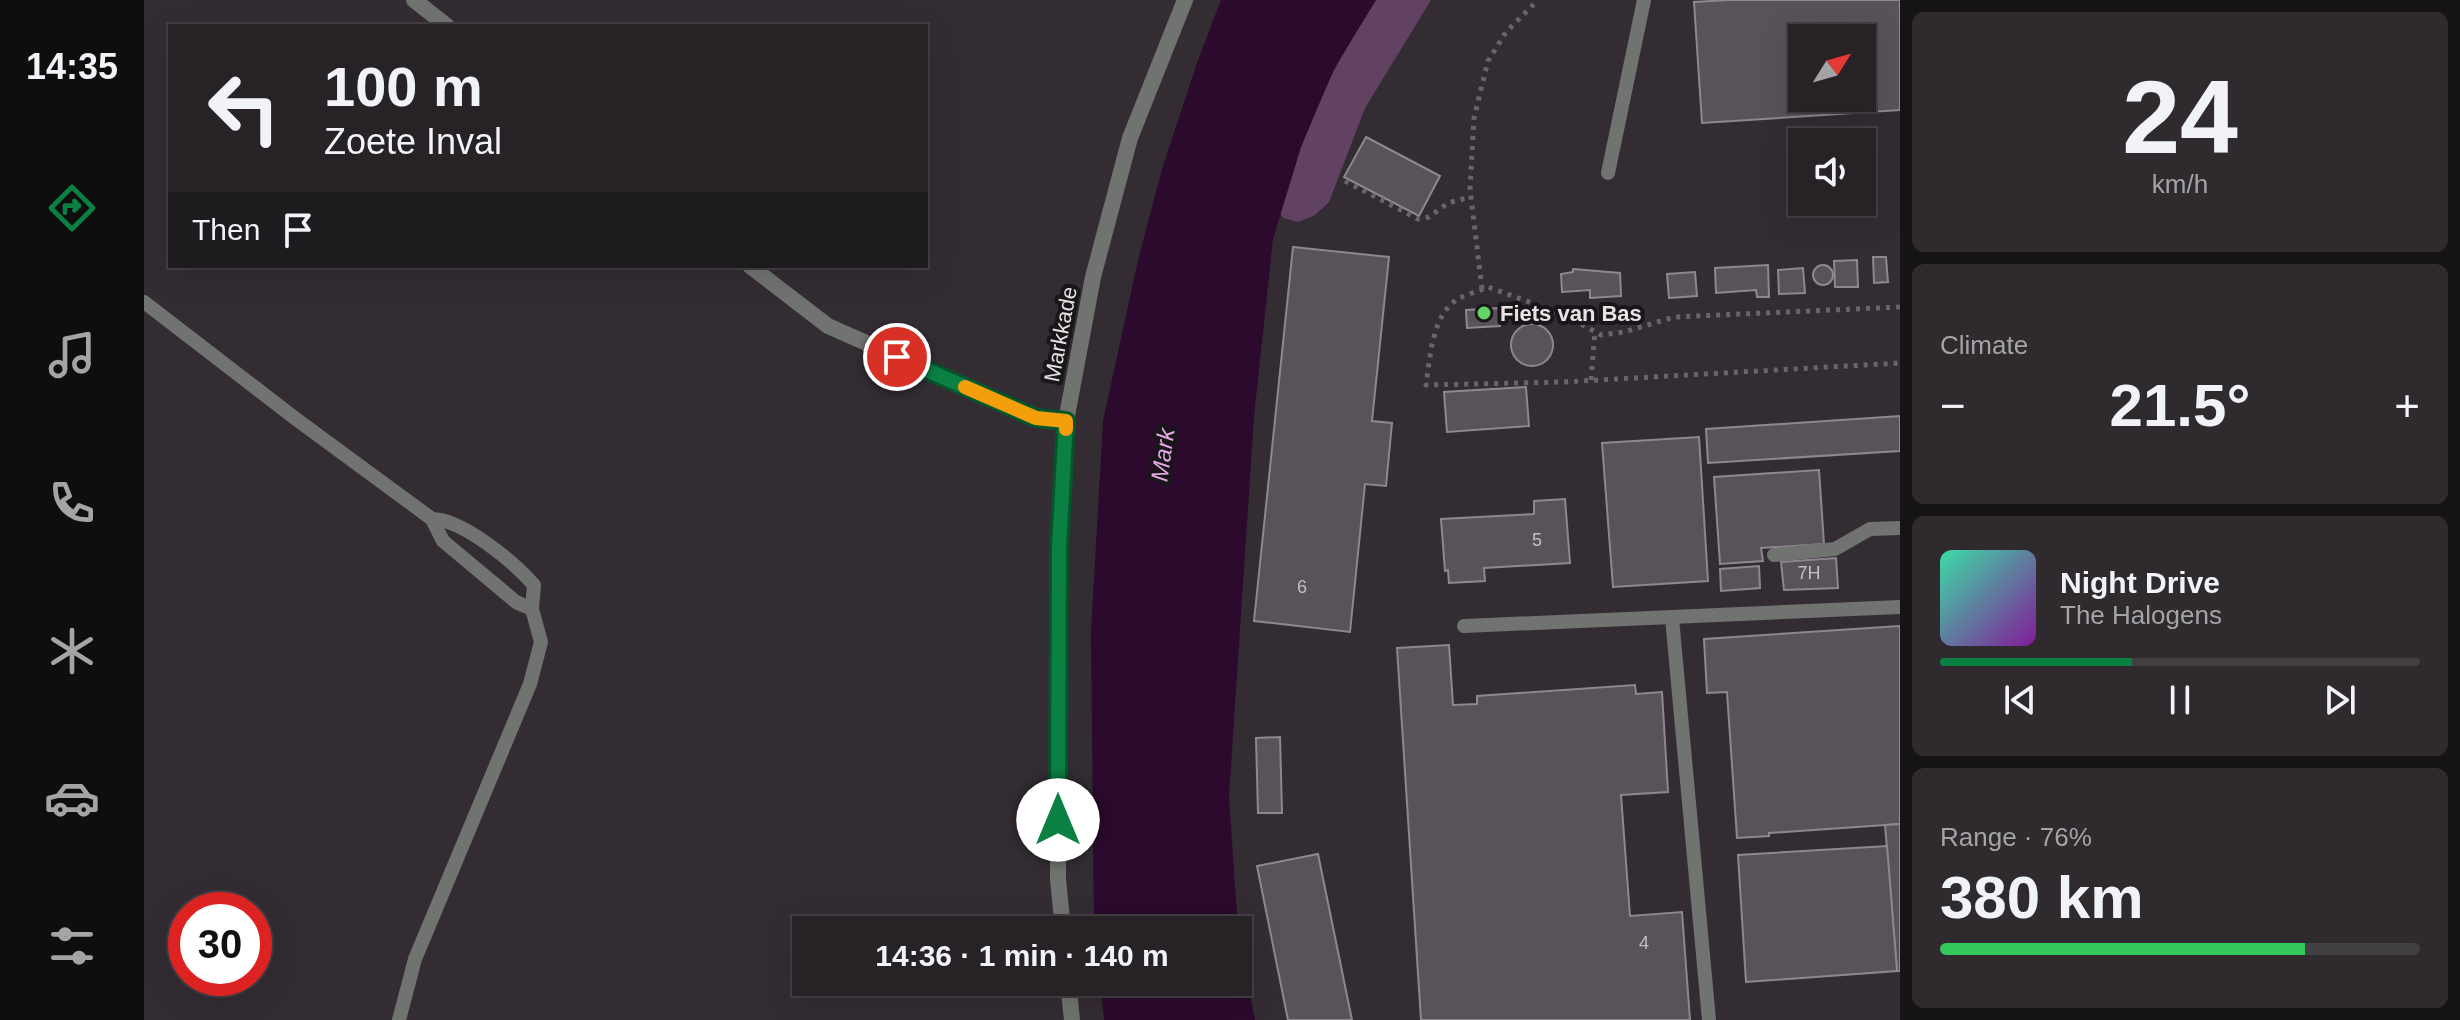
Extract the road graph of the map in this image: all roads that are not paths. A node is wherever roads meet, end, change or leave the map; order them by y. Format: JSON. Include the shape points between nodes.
{"nodes":[{"id":1,"x":414,"y":0,"type":"edge"},
{"id":2,"x":1185,"y":0,"type":"edge"},
{"id":3,"x":1644,"y":0,"type":"edge"},
{"id":4,"x":444,"y":24,"type":"edge"},
{"id":5,"x":1608,"y":173,"type":"dead end"},
{"id":6,"x":753,"y":268,"type":"edge"},
{"id":7,"x":144,"y":302,"type":"edge"},
{"id":8,"x":1066,"y":421,"type":"junction"},
{"id":9,"x":432,"y":519,"type":"junction"},
{"id":10,"x":1900,"y":528,"type":"edge"},
{"id":11,"x":1774,"y":555,"type":"dead end"},
{"id":12,"x":1900,"y":607,"type":"edge"},
{"id":13,"x":532,"y":609,"type":"junction"},
{"id":14,"x":1672,"y":618,"type":"junction"},
{"id":15,"x":1464,"y":626,"type":"dead end"},
{"id":16,"x":1062,"y":916,"type":"edge"},
{"id":17,"x":1069,"y":996,"type":"edge"},
{"id":18,"x":399,"y":1020,"type":"edge"},
{"id":19,"x":1072,"y":1020,"type":"edge"},
{"id":20,"x":1709,"y":1020,"type":"edge"}],
"edges":[{"from":1,"to":4,"type":"street"},
{"from":2,"to":8,"type":"street","name":"Markkade","via":[[1130,138],[1093,277]]},
{"from":3,"to":5,"type":"lane"},
{"from":6,"to":8,"type":"street","via":[[828,326],[1036,418]]},
{"from":7,"to":9,"type":"lane"},
{"from":8,"to":16,"type":"street","name":"Markkade","via":[[1058,657]]},
{"from":9,"to":13,"type":"lane","via":[[443,541],[516,602]]},
{"from":9,"to":13,"type":"lane","via":[[447,519],[517,566],[534,585]]},
{"from":10,"to":11,"type":"lane","via":[[1870,529],[1835,549]]},
{"from":12,"to":14,"type":"lane"},
{"from":13,"to":18,"type":"lane","via":[[541,642],[530,684],[415,959]]},
{"from":14,"to":15,"type":"lane"},
{"from":14,"to":20,"type":"lane"},
{"from":17,"to":19,"type":"street"}]}
